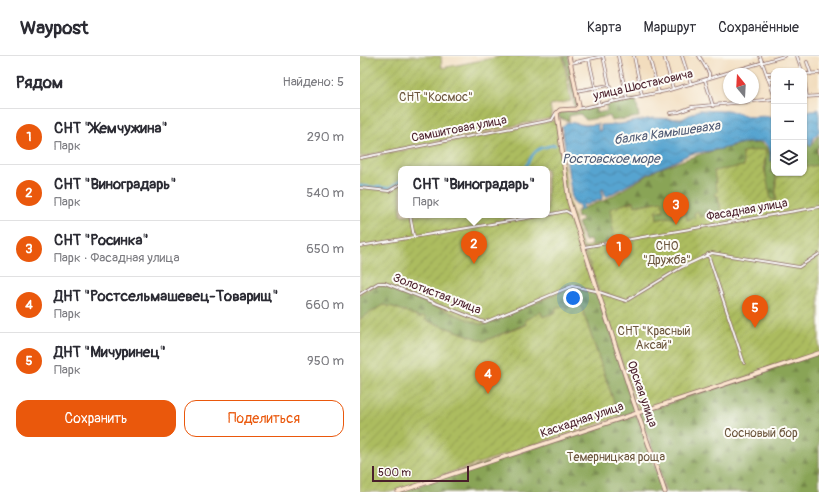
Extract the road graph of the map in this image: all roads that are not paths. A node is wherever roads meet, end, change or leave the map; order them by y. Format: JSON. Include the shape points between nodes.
{"nodes":[{"id":1,"x":570,"y":56,"type":"edge"},
{"id":2,"x":604,"y":56,"type":"edge"},
{"id":3,"x":618,"y":56,"type":"edge"},
{"id":4,"x":634,"y":56,"type":"edge"},
{"id":5,"x":649,"y":56,"type":"edge"},
{"id":6,"x":664,"y":56,"type":"edge"},
{"id":7,"x":682,"y":56,"type":"edge"},
{"id":8,"x":699,"y":56,"type":"edge"},
{"id":9,"x":760,"y":56,"type":"edge"},
{"id":10,"x":784,"y":56,"type":"edge"},
{"id":11,"x":797,"y":56,"type":"edge"},
{"id":12,"x":776,"y":57,"type":"edge"},
{"id":13,"x":589,"y":59,"type":"junction"},
{"id":14,"x":807,"y":62,"type":"dead end"},
{"id":15,"x":571,"y":63,"type":"junction"},
{"id":16,"x":762,"y":63,"type":"junction"},
{"id":17,"x":801,"y":68,"type":"edge"},
{"id":18,"x":771,"y":73,"type":"edge"},
{"id":19,"x":819,"y":73,"type":"edge"},
{"id":20,"x":766,"y":74,"type":"junction"},
{"id":21,"x":810,"y":74,"type":"joint"},
{"id":22,"x":709,"y":79,"type":"junction"},
{"id":23,"x":768,"y":79,"type":"joint"},
{"id":24,"x":705,"y":80,"type":"junction"},
{"id":25,"x":691,"y":84,"type":"junction"},
{"id":26,"x":609,"y":85,"type":"junction"},
{"id":27,"x":771,"y":87,"type":"edge"},
{"id":28,"x":595,"y":88,"type":"junction"},
{"id":29,"x":673,"y":89,"type":"junction"},
{"id":30,"x":576,"y":91,"type":"junction"},
{"id":31,"x":659,"y":93,"type":"junction"},
{"id":32,"x":642,"y":96,"type":"junction"},
{"id":33,"x":819,"y":96,"type":"edge"},
{"id":34,"x":807,"y":97,"type":"edge"},
{"id":35,"x":627,"y":99,"type":"junction"},
{"id":36,"x":771,"y":100,"type":"edge"},
{"id":37,"x":613,"y":102,"type":"junction"},
{"id":38,"x":599,"y":105,"type":"junction"},
{"id":39,"x":713,"y":106,"type":"junction"},
{"id":40,"x":576,"y":109,"type":"junction"},
{"id":41,"x":557,"y":113,"type":"junction"},
{"id":42,"x":670,"y":113,"type":"dead end"},
{"id":43,"x":360,"y":158,"type":"edge"},
{"id":44,"x":398,"y":186,"type":"edge"},
{"id":45,"x":360,"y":188,"type":"edge"},
{"id":46,"x":819,"y":207,"type":"edge"},
{"id":47,"x":550,"y":214,"type":"edge"},
{"id":48,"x":574,"y":216,"type":"junction"},
{"id":49,"x":411,"y":218,"type":"edge"},
{"id":50,"x":527,"y":218,"type":"edge"},
{"id":51,"x":414,"y":236,"type":"junction"},
{"id":52,"x":360,"y":246,"type":"edge"},
{"id":53,"x":584,"y":247,"type":"junction"},
{"id":54,"x":708,"y":254,"type":"junction"},
{"id":55,"x":819,"y":254,"type":"edge"},
{"id":56,"x":598,"y":291,"type":"junction"},
{"id":57,"x":360,"y":294,"type":"edge"},
{"id":58,"x":819,"y":353,"type":"edge"},
{"id":59,"x":744,"y":362,"type":"dead end"},
{"id":60,"x":637,"y":412,"type":"junction"},
{"id":61,"x":398,"y":492,"type":"edge"},
{"id":62,"x":666,"y":492,"type":"edge"}],
"edges":[{"from":1,"to":15,"type":"main road"},
{"from":2,"to":13,"type":"street"},
{"from":2,"to":26,"type":"street"},
{"from":3,"to":35,"type":"street"},
{"from":4,"to":32,"type":"street"},
{"from":5,"to":31,"type":"street"},
{"from":6,"to":29,"type":"street"},
{"from":7,"to":25,"type":"street"},
{"from":8,"to":22,"type":"street","via":[[709,73]]},
{"from":9,"to":16,"type":"street"},
{"from":10,"to":12,"type":"street","name":"улица Шостаковича"},
{"from":11,"to":17,"type":"street"},
{"from":12,"to":16,"type":"street","name":"улица Шостаковича"},
{"from":13,"to":15,"type":"street"},
{"from":13,"to":28,"type":"street"},
{"from":14,"to":21,"type":"street"},
{"from":15,"to":30,"type":"main road"},
{"from":16,"to":20,"type":"street"},
{"from":16,"to":22,"type":"street","name":"улица Шостаковича"},
{"from":18,"to":20,"type":"street"},
{"from":19,"to":21,"type":"street"},
{"from":20,"to":23,"type":"street"},
{"from":22,"to":24,"type":"street","name":"улица Шостаковича"},
{"from":23,"to":27,"type":"street"},
{"from":24,"to":25,"type":"street","name":"улица Шостаковича"},
{"from":24,"to":39,"type":"street"},
{"from":25,"to":29,"type":"street","name":"улица Шостаковича"},
{"from":26,"to":28,"type":"street"},
{"from":26,"to":37,"type":"street"},
{"from":28,"to":30,"type":"street"},
{"from":28,"to":38,"type":"street"},
{"from":29,"to":31,"type":"street","name":"улица Шостаковича"},
{"from":30,"to":40,"type":"main road","via":[[579,104]]},
{"from":31,"to":32,"type":"street","name":"улица Шостаковича"},
{"from":32,"to":35,"type":"street","name":"улица Шостаковича"},
{"from":33,"to":34,"type":"street"},
{"from":35,"to":37,"type":"street","name":"улица Шостаковича"},
{"from":36,"to":39,"type":"street"},
{"from":37,"to":38,"type":"street","name":"улица Шостаковича"},
{"from":38,"to":40,"type":"street","name":"улица Шостаковича"},
{"from":39,"to":42,"type":"street","via":[[692,107]]},
{"from":40,"to":41,"type":"main road","via":[[560,110]]},
{"from":41,"to":43,"type":"street","name":"Самшитовая улица","via":[[552,120]]},
{"from":41,"to":48,"type":"main road","name":"Орская улица","via":[[568,198]]},
{"from":44,"to":45,"type":"street","via":[[389,191]]},
{"from":46,"to":53,"type":"street","name":"Фасадная улица"},
{"from":47,"to":48,"type":"street","via":[[568,212]]},
{"from":48,"to":53,"type":"main road","name":"Орская улица"},
{"from":49,"to":51,"type":"street"},
{"from":50,"to":51,"type":"street"},
{"from":51,"to":52,"type":"street"},
{"from":53,"to":56,"type":"main road","name":"Орская улица"},
{"from":54,"to":55,"type":"street","via":[[799,267]]},
{"from":54,"to":56,"type":"street","name":"Золотистая улица","via":[[626,301]]},
{"from":54,"to":59,"type":"street"},
{"from":56,"to":57,"type":"street","name":"Золотистая улица","via":[[570,286],[485,322],[385,283],[378,283]]},
{"from":56,"to":60,"type":"main road","name":"Орская улица"},
{"from":58,"to":60,"type":"main road","name":"Каскадная улица"},
{"from":60,"to":61,"type":"main road","name":"Каскадная улица"},
{"from":60,"to":62,"type":"main road","name":"Орская улица"}]}
